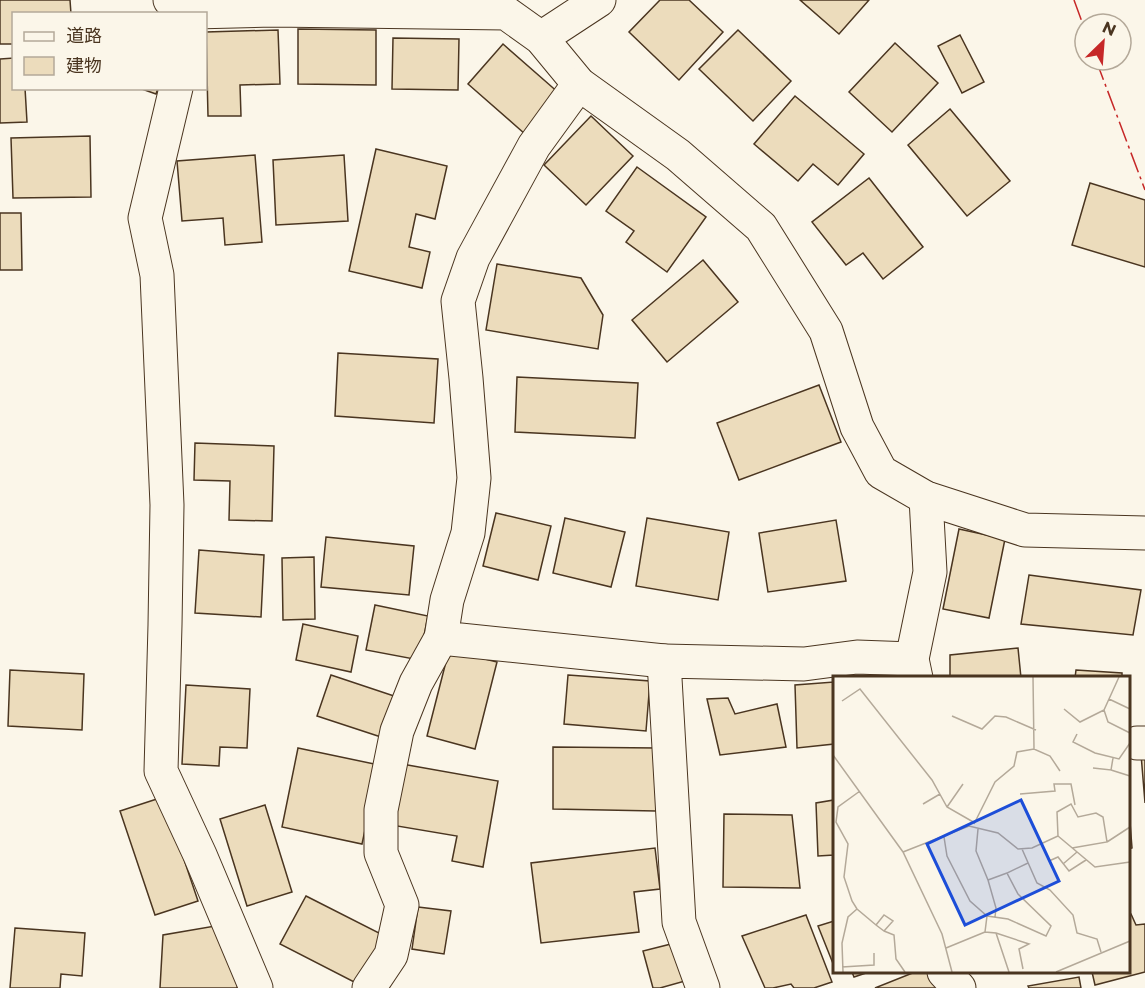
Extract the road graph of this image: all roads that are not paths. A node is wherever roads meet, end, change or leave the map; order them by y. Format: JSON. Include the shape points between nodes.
{"nodes":[{"id":1,"x":599,"y":0,"type":"edge"},
{"id":2,"x":186,"y":8,"type":"edge"},
{"id":3,"x":564,"y":9,"type":"edge"},
{"id":4,"x":541,"y":38,"type":"junction"},
{"id":5,"x":579,"y":84,"type":"junction"},
{"id":6,"x":176,"y":90,"type":"edge"},
{"id":7,"x":926,"y":498,"type":"junction"},
{"id":8,"x":1145,"y":533,"type":"edge"},
{"id":9,"x":441,"y":638,"type":"junction"},
{"id":10,"x":664,"y":661,"type":"junction"},
{"id":11,"x":914,"y":668,"type":"edge"},
{"id":12,"x":945,"y":973,"type":"edge"},
{"id":13,"x":256,"y":988,"type":"edge"},
{"id":14,"x":369,"y":988,"type":"edge"},
{"id":15,"x":703,"y":988,"type":"edge"},
{"id":16,"x":958,"y":988,"type":"edge"}],
"edges":[{"from":1,"to":3,"type":"street"},
{"from":2,"to":4,"type":"street","via":[[506,13]]},
{"from":3,"to":4,"type":"street"},
{"from":4,"to":5,"type":"street"},
{"from":5,"to":7,"type":"street","via":[[678,155],[761,227],[826,330],[857,427],[881,472]]},
{"from":5,"to":9,"type":"street","via":[[534,146],[473,258],[458,301],[474,478],[468,533],[447,600]]},
{"from":6,"to":13,"type":"street","via":[[145,218],[157,274],[167,505],[161,771]]},
{"from":7,"to":8,"type":"street","via":[[1025,530]]},
{"from":7,"to":11,"type":"street","via":[[930,572]]},
{"from":9,"to":10,"type":"street"},
{"from":9,"to":14,"type":"street","via":[[416,683],[397,731],[381,810],[381,853],[402,905],[391,955]]},
{"from":10,"to":11,"type":"street","via":[[804,664],[857,657]]},
{"from":10,"to":15,"type":"street","via":[[679,922]]},
{"from":12,"to":16,"type":"street"}]}
